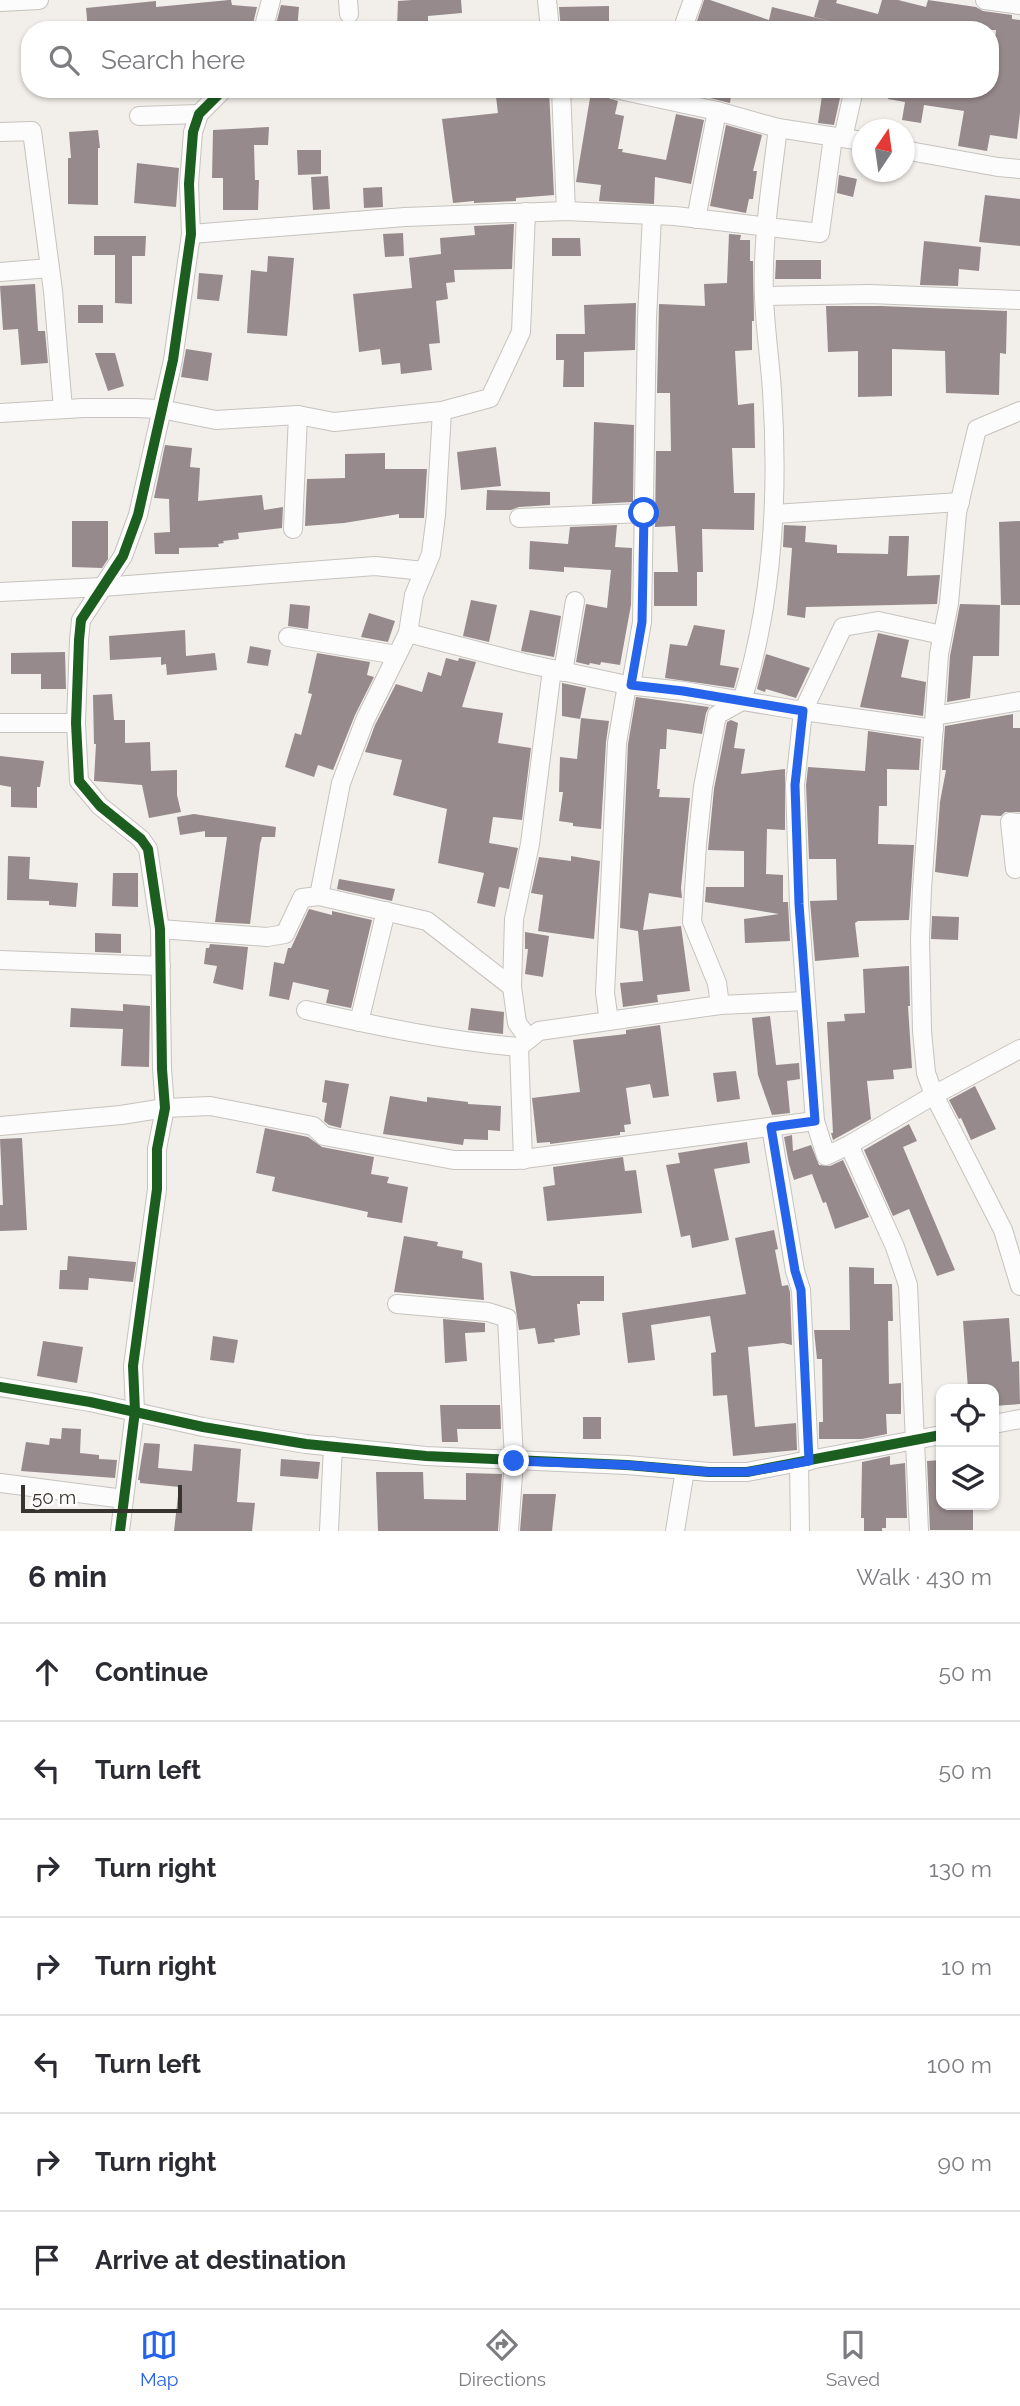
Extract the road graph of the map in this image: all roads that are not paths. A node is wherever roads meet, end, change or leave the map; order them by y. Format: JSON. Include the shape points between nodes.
{"nodes":[{"id":1,"x":39,"y":0,"type":"edge"},
{"id":2,"x":271,"y":0,"type":"edge"},
{"id":3,"x":547,"y":0,"type":"edge"},
{"id":4,"x":693,"y":0,"type":"edge"},
{"id":5,"x":985,"y":0,"type":"edge"},
{"id":6,"x":0,"y":2,"type":"edge"},
{"id":7,"x":1020,"y":5,"type":"edge"},
{"id":8,"x":265,"y":21,"type":"edge"},
{"id":9,"x":549,"y":21,"type":"edge"},
{"id":10,"x":685,"y":21,"type":"edge"},
{"id":11,"x":215,"y":98,"type":"edge"},
{"id":12,"x":561,"y":98,"type":"edge"},
{"id":13,"x":676,"y":98,"type":"edge"},
{"id":14,"x":851,"y":98,"type":"edge"},
{"id":15,"x":717,"y":111,"type":"junction"},
{"id":16,"x":199,"y":114,"type":"junction"},
{"id":17,"x":139,"y":116,"type":"dead end"},
{"id":18,"x":778,"y":128,"type":"junction"},
{"id":19,"x":0,"y":132,"type":"edge"},
{"id":20,"x":838,"y":137,"type":"junction"},
{"id":21,"x":852,"y":139,"type":"edge"},
{"id":22,"x":915,"y":152,"type":"edge"},
{"id":23,"x":1020,"y":169,"type":"edge"},
{"id":24,"x":566,"y":211,"type":"junction"},
{"id":25,"x":526,"y":212,"type":"junction"},
{"id":26,"x":652,"y":215,"type":"junction"},
{"id":27,"x":696,"y":219,"type":"junction"},
{"id":28,"x":766,"y":226,"type":"junction"},
{"id":29,"x":191,"y":234,"type":"junction"},
{"id":30,"x":50,"y":268,"type":"junction"},
{"id":31,"x":0,"y":272,"type":"edge"},
{"id":32,"x":764,"y":296,"type":"junction"},
{"id":33,"x":1020,"y":300,"type":"edge"},
{"id":34,"x":63,"y":409,"type":"junction"},
{"id":35,"x":161,"y":409,"type":"junction"},
{"id":36,"x":442,"y":411,"type":"junction"},
{"id":37,"x":1020,"y":411,"type":"edge"},
{"id":38,"x":0,"y":413,"type":"edge"},
{"id":39,"x":298,"y":415,"type":"junction"},
{"id":40,"x":960,"y":502,"type":"junction"},
{"id":41,"x":644,"y":513,"type":"junction"},
{"id":42,"x":774,"y":514,"type":"junction"},
{"id":43,"x":519,"y":518,"type":"dead end"},
{"id":44,"x":293,"y":529,"type":"dead end"},
{"id":45,"x":424,"y":570,"type":"junction"},
{"id":46,"x":102,"y":587,"type":"junction"},
{"id":47,"x":0,"y":592,"type":"edge"},
{"id":48,"x":575,"y":601,"type":"dead end"},
{"id":49,"x":408,"y":633,"type":"junction"},
{"id":50,"x":942,"y":635,"type":"junction"},
{"id":51,"x":288,"y":638,"type":"dead end"},
{"id":52,"x":397,"y":655,"type":"junction"},
{"id":53,"x":557,"y":670,"type":"junction"},
{"id":54,"x":629,"y":685,"type":"junction"},
{"id":55,"x":742,"y":701,"type":"junction"},
{"id":56,"x":1020,"y":701,"type":"edge"},
{"id":57,"x":803,"y":711,"type":"junction"},
{"id":58,"x":0,"y":723,"type":"edge"},
{"id":59,"x":76,"y":723,"type":"junction"},
{"id":60,"x":935,"y":723,"type":"junction"},
{"id":61,"x":1020,"y":823,"type":"edge"},
{"id":62,"x":1015,"y":869,"type":"dead end"},
{"id":63,"x":319,"y":896,"type":"junction"},
{"id":64,"x":386,"y":911,"type":"junction"},
{"id":65,"x":160,"y":929,"type":"junction"},
{"id":66,"x":0,"y":960,"type":"edge"},
{"id":67,"x":160,"y":966,"type":"junction"},
{"id":68,"x":512,"y":987,"type":"junction"},
{"id":69,"x":806,"y":1001,"type":"junction"},
{"id":70,"x":720,"y":1005,"type":"junction"},
{"id":71,"x":306,"y":1010,"type":"dead end"},
{"id":72,"x":609,"y":1021,"type":"junction"},
{"id":73,"x":359,"y":1022,"type":"junction"},
{"id":74,"x":524,"y":1043,"type":"junction"},
{"id":75,"x":1020,"y":1049,"type":"edge"},
{"id":76,"x":934,"y":1095,"type":"junction"},
{"id":77,"x":165,"y":1108,"type":"junction"},
{"id":78,"x":815,"y":1121,"type":"junction"},
{"id":79,"x":0,"y":1126,"type":"edge"},
{"id":80,"x":771,"y":1127,"type":"junction"},
{"id":81,"x":849,"y":1145,"type":"junction"},
{"id":82,"x":523,"y":1160,"type":"junction"},
{"id":83,"x":1020,"y":1286,"type":"edge"},
{"id":84,"x":397,"y":1304,"type":"dead end"},
{"id":85,"x":0,"y":1387,"type":"edge"},
{"id":86,"x":135,"y":1411,"type":"junction"},
{"id":87,"x":1020,"y":1419,"type":"edge"},
{"id":88,"x":999,"y":1423,"type":"edge"},
{"id":89,"x":936,"y":1436,"type":"edge"},
{"id":90,"x":915,"y":1441,"type":"junction"},
{"id":91,"x":333,"y":1446,"type":"junction"},
{"id":92,"x":514,"y":1461,"type":"junction"},
{"id":93,"x":804,"y":1461,"type":"junction"},
{"id":94,"x":685,"y":1470,"type":"junction"},
{"id":95,"x":0,"y":1483,"type":"edge"},
{"id":96,"x":124,"y":1499,"type":"junction"},
{"id":97,"x":120,"y":1531,"type":"edge"},
{"id":98,"x":329,"y":1531,"type":"edge"},
{"id":99,"x":509,"y":1531,"type":"edge"},
{"id":100,"x":675,"y":1531,"type":"edge"},
{"id":101,"x":800,"y":1531,"type":"edge"},
{"id":102,"x":919,"y":1531,"type":"edge"}],
"edges":[{"from":1,"to":6,"type":"street"},
{"from":2,"to":8,"type":"street"},
{"from":3,"to":9,"type":"street"},
{"from":4,"to":10,"type":"street"},
{"from":5,"to":7,"type":"street"},
{"from":11,"to":16,"type":"street"},
{"from":12,"to":24,"type":"street"},
{"from":13,"to":15,"type":"street"},
{"from":14,"to":20,"type":"street"},
{"from":15,"to":18,"type":"street"},
{"from":15,"to":27,"type":"street"},
{"from":16,"to":17,"type":"street"},
{"from":16,"to":29,"type":"street","via":[[189,184]]},
{"from":18,"to":20,"type":"street"},
{"from":18,"to":28,"type":"street"},
{"from":19,"to":30,"type":"street","via":[[32,131]]},
{"from":20,"to":21,"type":"street"},
{"from":20,"to":28,"type":"street","via":[[820,233]]},
{"from":22,"to":23,"type":"street"},
{"from":24,"to":25,"type":"street"},
{"from":24,"to":26,"type":"street"},
{"from":25,"to":29,"type":"street"},
{"from":25,"to":36,"type":"street","via":[[521,332],[490,398]]},
{"from":26,"to":27,"type":"street"},
{"from":26,"to":41,"type":"street"},
{"from":27,"to":28,"type":"street"},
{"from":28,"to":32,"type":"street"},
{"from":29,"to":35,"type":"street","via":[[173,360]]},
{"from":30,"to":31,"type":"street"},
{"from":30,"to":34,"type":"street"},
{"from":32,"to":33,"type":"street","via":[[870,294]]},
{"from":32,"to":42,"type":"street","via":[[772,393]]},
{"from":34,"to":35,"type":"street"},
{"from":34,"to":38,"type":"street"},
{"from":35,"to":39,"type":"street","via":[[216,420]]},
{"from":35,"to":46,"type":"street","via":[[138,515],[123,556]]},
{"from":36,"to":39,"type":"street","via":[[334,422]]},
{"from":36,"to":45,"type":"street","via":[[436,515]]},
{"from":37,"to":40,"type":"street","via":[[976,429]]},
{"from":39,"to":44,"type":"street"},
{"from":40,"to":42,"type":"street"},
{"from":40,"to":50,"type":"street"},
{"from":41,"to":43,"type":"street"},
{"from":41,"to":54,"type":"street","via":[[642,622]]},
{"from":42,"to":55,"type":"street","via":[[761,626]]},
{"from":45,"to":46,"type":"street","via":[[375,566]]},
{"from":45,"to":49,"type":"street","via":[[414,595]]},
{"from":46,"to":47,"type":"street"},
{"from":46,"to":59,"type":"street","via":[[81,620]]},
{"from":48,"to":53,"type":"street"},
{"from":49,"to":52,"type":"street"},
{"from":49,"to":53,"type":"street"},
{"from":50,"to":57,"type":"street","via":[[878,621],[843,627]]},
{"from":50,"to":60,"type":"street"},
{"from":51,"to":52,"type":"street"},
{"from":52,"to":63,"type":"street","via":[[341,783]]},
{"from":53,"to":54,"type":"street"},
{"from":53,"to":68,"type":"street","via":[[514,919]]},
{"from":54,"to":55,"type":"street"},
{"from":54,"to":72,"type":"street","via":[[617,743],[605,993]]},
{"from":55,"to":57,"type":"street"},
{"from":55,"to":70,"type":"street","via":[[717,715],[697,844],[692,922],[717,983]]},
{"from":56,"to":60,"type":"street"},
{"from":57,"to":60,"type":"street"},
{"from":57,"to":69,"type":"street","via":[[795,785]]},
{"from":58,"to":59,"type":"street"},
{"from":59,"to":65,"type":"street","via":[[79,780],[100,806],[148,849]]},
{"from":60,"to":76,"type":"street","via":[[920,938],[922,1031],[926,1073]]},
{"from":61,"to":62,"type":"street","via":[[1010,822]]},
{"from":63,"to":64,"type":"street"},
{"from":63,"to":65,"type":"street","via":[[302,898],[285,934],[267,937]]},
{"from":64,"to":68,"type":"street","via":[[427,921]]},
{"from":64,"to":73,"type":"street"},
{"from":65,"to":67,"type":"street"},
{"from":66,"to":67,"type":"street"},
{"from":67,"to":77,"type":"street"},
{"from":68,"to":74,"type":"street"},
{"from":69,"to":70,"type":"street"},
{"from":69,"to":78,"type":"street"},
{"from":70,"to":72,"type":"street"},
{"from":71,"to":73,"type":"street"},
{"from":72,"to":74,"type":"street","via":[[539,1031]]},
{"from":73,"to":74,"type":"street","via":[[475,1044]]},
{"from":74,"to":82,"type":"street"},
{"from":75,"to":76,"type":"street"},
{"from":76,"to":81,"type":"street"},
{"from":76,"to":83,"type":"street","via":[[1003,1230]]},
{"from":77,"to":79,"type":"street"},
{"from":77,"to":82,"type":"street","via":[[210,1106],[313,1126],[324,1136],[454,1160]]},
{"from":77,"to":86,"type":"street","via":[[133,1366]]},
{"from":78,"to":80,"type":"street"},
{"from":78,"to":81,"type":"street","via":[[826,1156]]},
{"from":80,"to":82,"type":"street"},
{"from":80,"to":93,"type":"street","via":[[801,1290]]},
{"from":81,"to":90,"type":"street","via":[[908,1284]]},
{"from":84,"to":92,"type":"street","via":[[488,1312],[507,1318]]},
{"from":85,"to":86,"type":"street"},
{"from":86,"to":91,"type":"street","via":[[203,1427]]},
{"from":86,"to":96,"type":"street"},
{"from":87,"to":88,"type":"street"},
{"from":89,"to":90,"type":"street"},
{"from":90,"to":93,"type":"street"},
{"from":90,"to":102,"type":"street"},
{"from":91,"to":92,"type":"street"},
{"from":91,"to":98,"type":"street"},
{"from":92,"to":94,"type":"street"},
{"from":92,"to":99,"type":"street"},
{"from":93,"to":94,"type":"street","via":[[747,1472]]},
{"from":93,"to":101,"type":"street"},
{"from":94,"to":100,"type":"street"},
{"from":95,"to":96,"type":"street"},
{"from":96,"to":97,"type":"street"}]}
